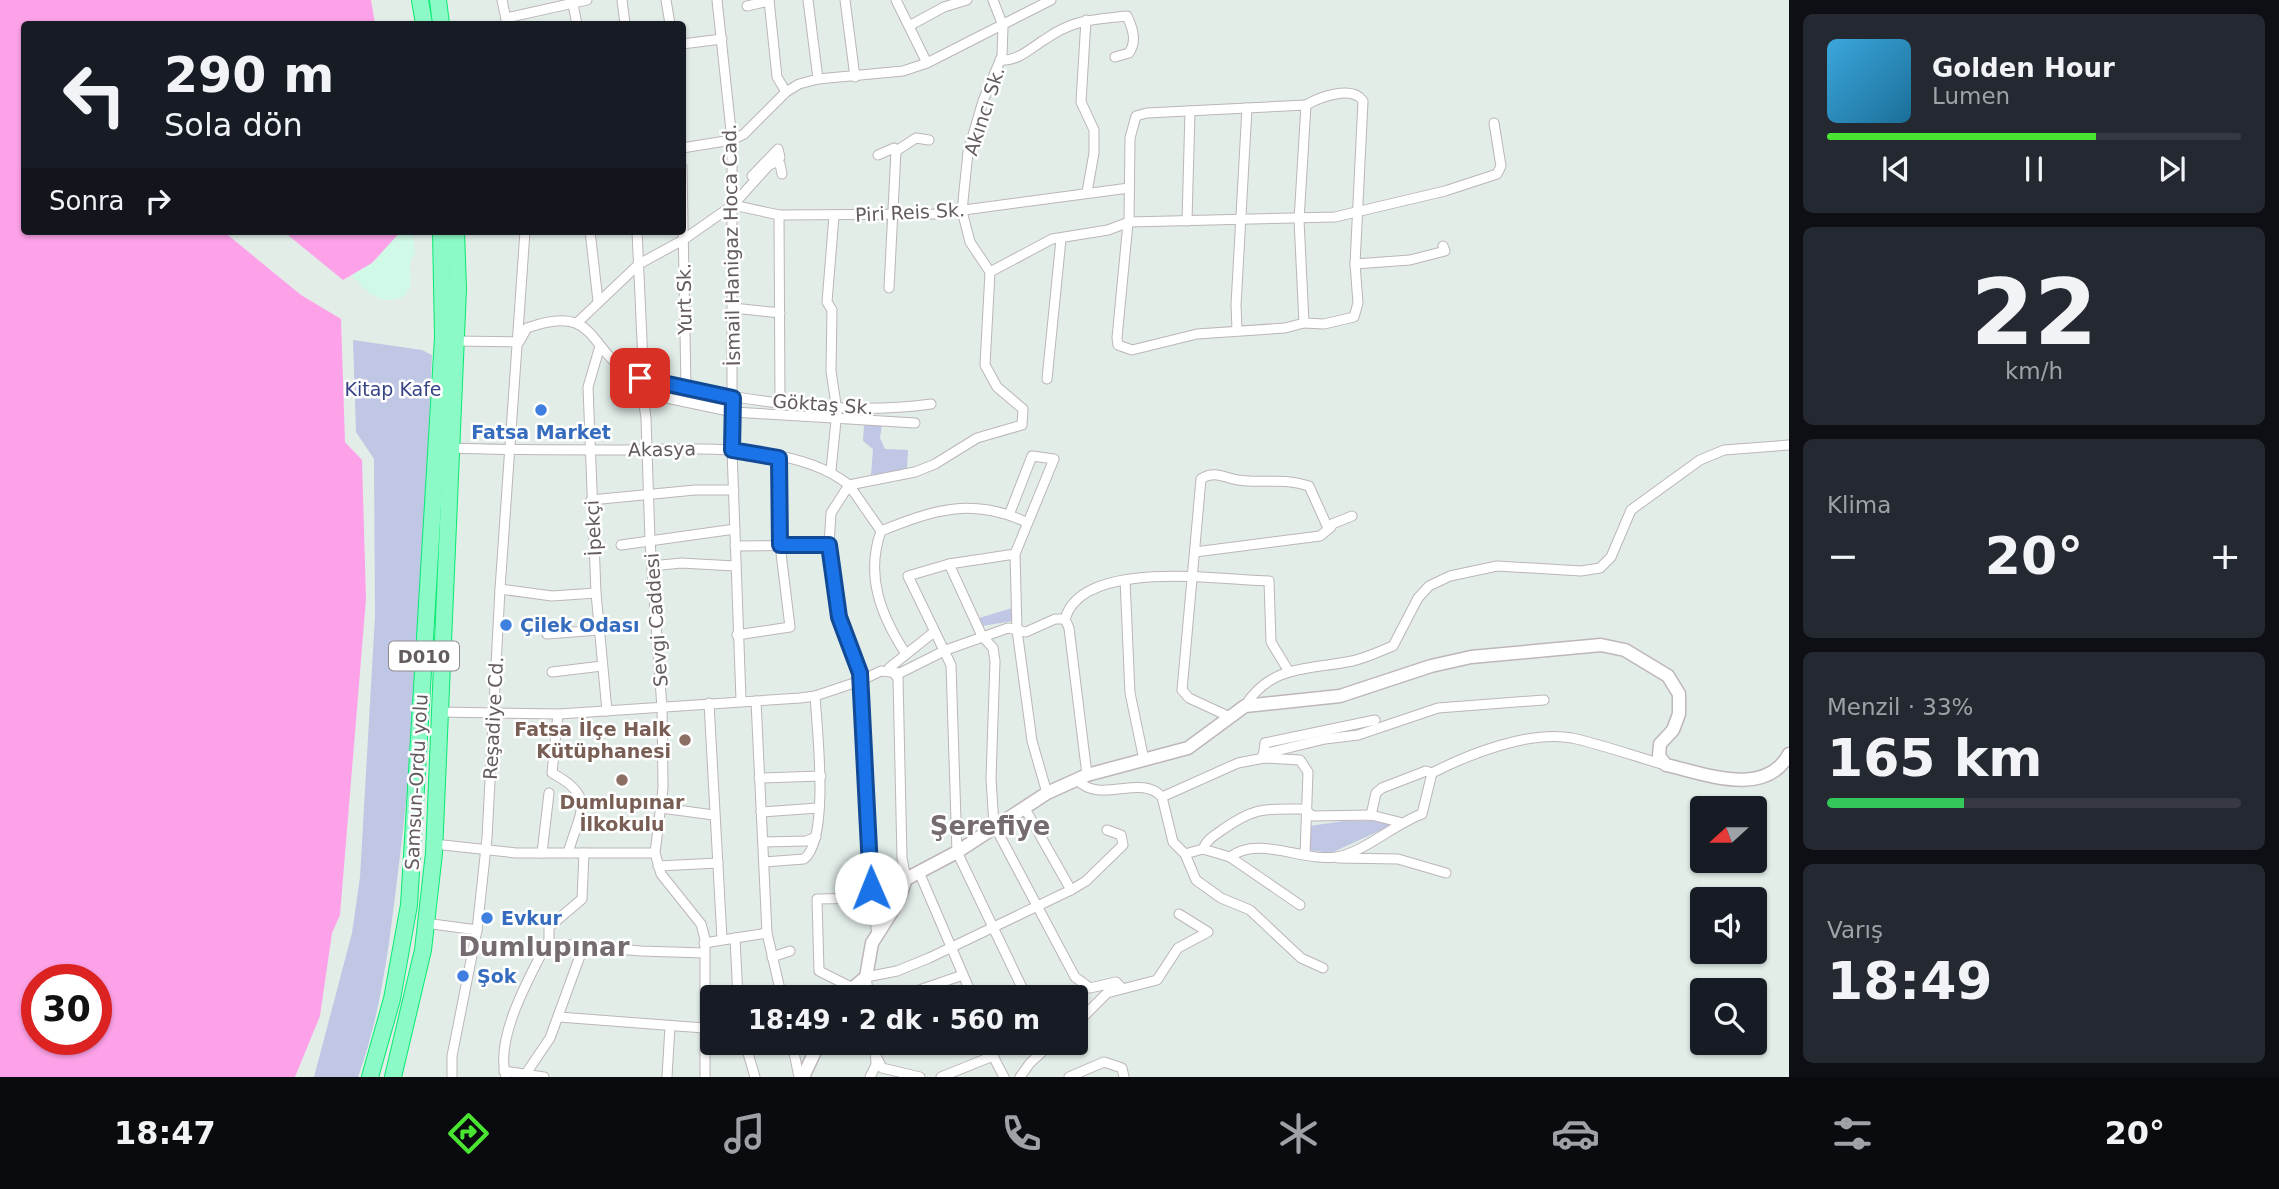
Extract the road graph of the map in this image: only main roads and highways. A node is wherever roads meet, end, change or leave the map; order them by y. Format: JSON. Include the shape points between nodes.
{"nodes":[{"id":1,"x":420,"y":0,"type":"edge"},
{"id":2,"x":438,"y":0,"type":"edge"},
{"id":3,"x":424,"y":21,"type":"edge"},
{"id":4,"x":441,"y":21,"type":"edge"},
{"id":5,"x":441,"y":235,"type":"edge"},
{"id":6,"x":456,"y":235,"type":"edge"},
{"id":7,"x":370,"y":1077,"type":"edge"},
{"id":8,"x":393,"y":1077,"type":"edge"}],
"edges":[{"from":1,"to":3,"type":"highway"},
{"from":2,"to":4,"type":"highway"},
{"from":5,"to":7,"type":"highway","name":"Samsun-Ordu yolu","number":"D010","via":[[443,337],[409,905],[392,999]]},
{"from":6,"to":8,"type":"highway","name":"Samsun-Ordu yolu","number":"D010","via":[[434,844],[423,950]]}]}
